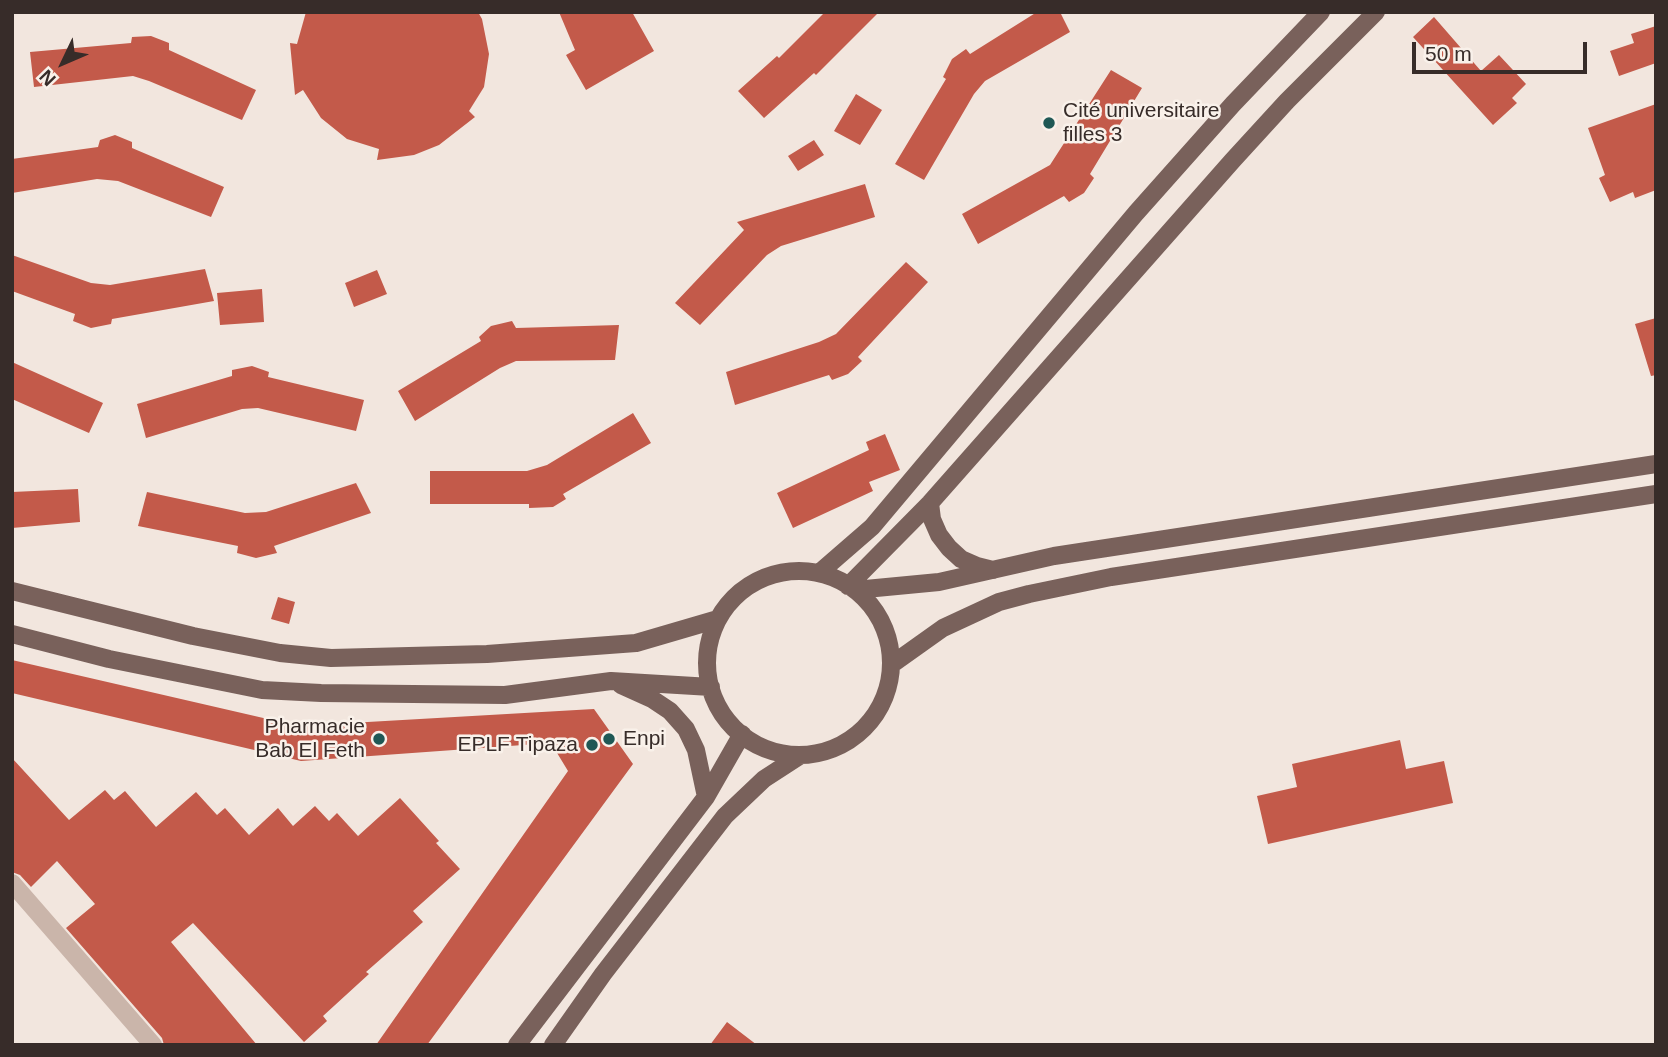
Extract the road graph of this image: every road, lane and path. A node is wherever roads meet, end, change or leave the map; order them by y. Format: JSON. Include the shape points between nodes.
{"nodes":[{"id":1,"x":1321,"y":12,"type":"edge"},
{"id":2,"x":1376,"y":12,"type":"edge"},
{"id":3,"x":1656,"y":464,"type":"edge"},
{"id":4,"x":1656,"y":494,"type":"edge"},
{"id":5,"x":930,"y":503,"type":"junction"},
{"id":6,"x":993,"y":570,"type":"junction"},
{"id":7,"x":819,"y":573,"type":"junction"},
{"id":8,"x":852,"y":588,"type":"junction"},
{"id":9,"x":12,"y":591,"type":"edge"},
{"id":10,"x":718,"y":620,"type":"junction"},
{"id":11,"x":12,"y":634,"type":"edge"},
{"id":12,"x":891,"y":665,"type":"junction"},
{"id":13,"x":611,"y":681,"type":"junction"},
{"id":14,"x":710,"y":687,"type":"junction"},
{"id":15,"x":742,"y":734,"type":"junction"},
{"id":16,"x":801,"y":755,"type":"junction"},
{"id":17,"x":706,"y":797,"type":"junction"},
{"id":18,"x":12,"y":883,"type":"edge"},
{"id":19,"x":153,"y":1045,"type":"edge"},
{"id":20,"x":517,"y":1045,"type":"edge"},
{"id":21,"x":553,"y":1045,"type":"edge"}],
"edges":[{"from":1,"to":7,"type":"main road","via":[[1136,214],[872,527]]},
{"from":2,"to":5,"type":"main road","via":[[1233,160]]},
{"from":3,"to":6,"type":"main road","via":[[1067,554]]},
{"from":4,"to":12,"type":"main road","via":[[1029,593],[943,628]]},
{"from":5,"to":6,"type":"main road","via":[[932,519],[949,548],[961,559]]},
{"from":5,"to":8,"type":"main road"},
{"from":6,"to":8,"type":"main road","via":[[939,582]]},
{"from":7,"to":8,"type":"main road"},
{"from":7,"to":10,"type":"main road","via":[[789,572],[761,579],[736,596]]},
{"from":8,"to":12,"type":"main road","via":[[878,616],[888,639]]},
{"from":9,"to":10,"type":"main road","via":[[193,636],[331,658],[487,654],[636,642]]},
{"from":10,"to":14,"type":"main road","via":[[708,652]]},
{"from":11,"to":13,"type":"main road","via":[[262,690],[505,695]]},
{"from":12,"to":16,"type":"main road","via":[[882,703],[864,728],[840,746]]},
{"from":13,"to":14,"type":"main road"},
{"from":13,"to":17,"type":"main road","via":[[652,699],[687,729]]},
{"from":14,"to":15,"type":"main road","via":[[722,713]]},
{"from":15,"to":16,"type":"main road","via":[[760,746]]},
{"from":15,"to":17,"type":"main road"},
{"from":16,"to":21,"type":"main road","via":[[764,779],[726,816]]},
{"from":17,"to":20,"type":"main road"},
{"from":18,"to":19,"type":"street"}]}
